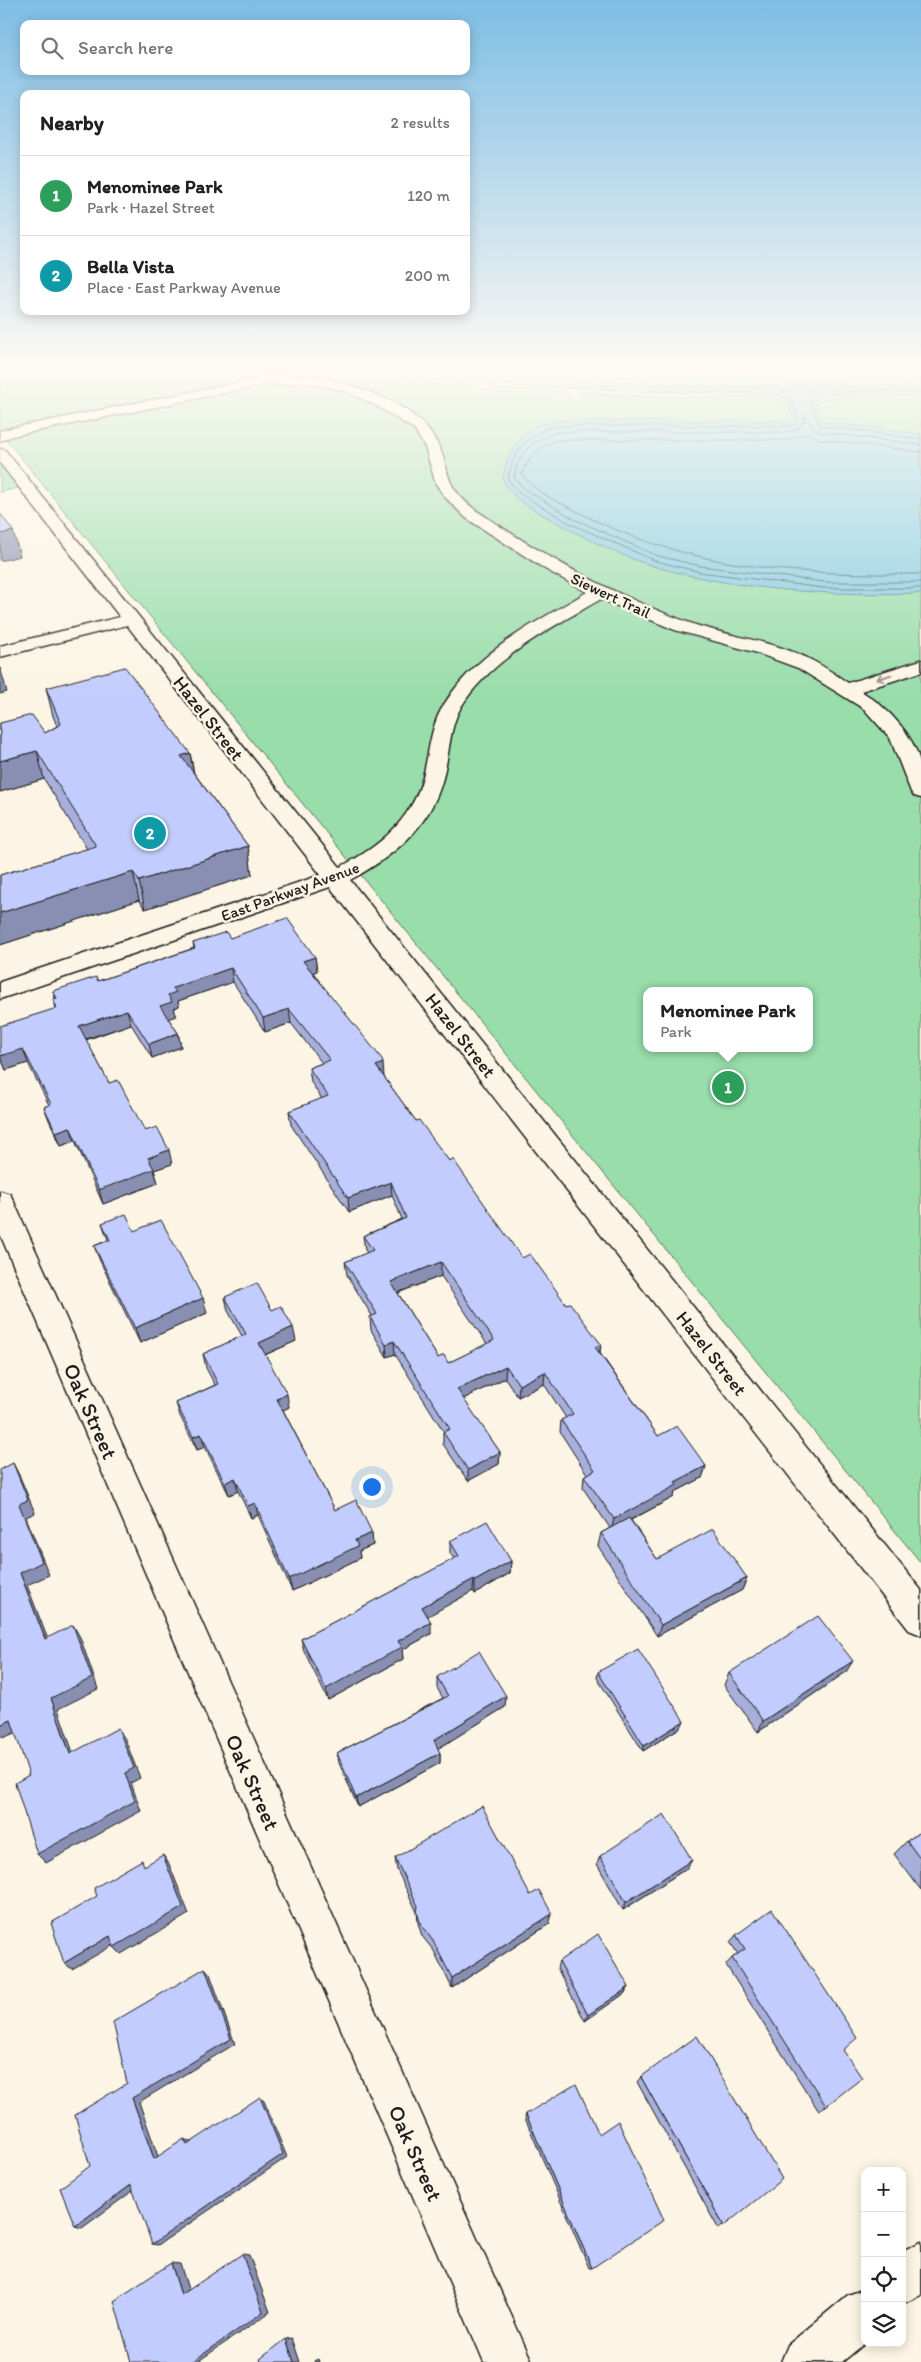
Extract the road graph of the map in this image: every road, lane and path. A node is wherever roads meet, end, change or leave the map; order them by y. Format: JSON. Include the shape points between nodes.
{"nodes":[{"id":1,"x":19,"y":476,"type":"edge"},
{"id":2,"x":442,"y":476,"type":"edge"},
{"id":3,"x":600,"y":592,"type":"junction"},
{"id":4,"x":131,"y":619,"type":"junction"},
{"id":5,"x":0,"y":652,"type":"edge"},
{"id":6,"x":921,"y":666,"type":"edge"},
{"id":7,"x":847,"y":689,"type":"junction"},
{"id":8,"x":921,"y":792,"type":"edge"},
{"id":9,"x":336,"y":878,"type":"junction"},
{"id":10,"x":0,"y":991,"type":"edge"},
{"id":11,"x":0,"y":1202,"type":"edge"},
{"id":12,"x":921,"y":1618,"type":"edge"},
{"id":13,"x":921,"y":2265,"type":"edge"},
{"id":14,"x":906,"y":2278,"type":"edge"},
{"id":15,"x":861,"y":2315,"type":"edge"},
{"id":16,"x":508,"y":2362,"type":"edge"},
{"id":17,"x":805,"y":2362,"type":"edge"}],
"edges":[{"from":1,"to":4,"type":"street","name":"Hazel Street"},
{"from":2,"to":3,"type":"street","name":"Siewert Trail","via":[[444,484],[472,515]]},
{"from":3,"to":7,"type":"street","name":"Siewert Trail","via":[[680,626],[790,658]]},
{"from":3,"to":9,"type":"street","name":"East Parkway Avenue","via":[[515,645],[479,672],[444,721],[434,778],[426,802],[413,823],[374,858]]},
{"from":4,"to":5,"type":"street"},
{"from":4,"to":9,"type":"street","name":"Hazel Street"},
{"from":6,"to":7,"type":"street","one_way":true},
{"from":7,"to":8,"type":"street","name":"Siewert Trail","via":[[881,715],[899,736]]},
{"from":9,"to":10,"type":"street","name":"East Parkway Avenue"},
{"from":9,"to":12,"type":"street","name":"Hazel Street"},
{"from":11,"to":16,"type":"street","name":"Oak Street"},
{"from":13,"to":14,"type":"street"},
{"from":15,"to":17,"type":"street"}]}
